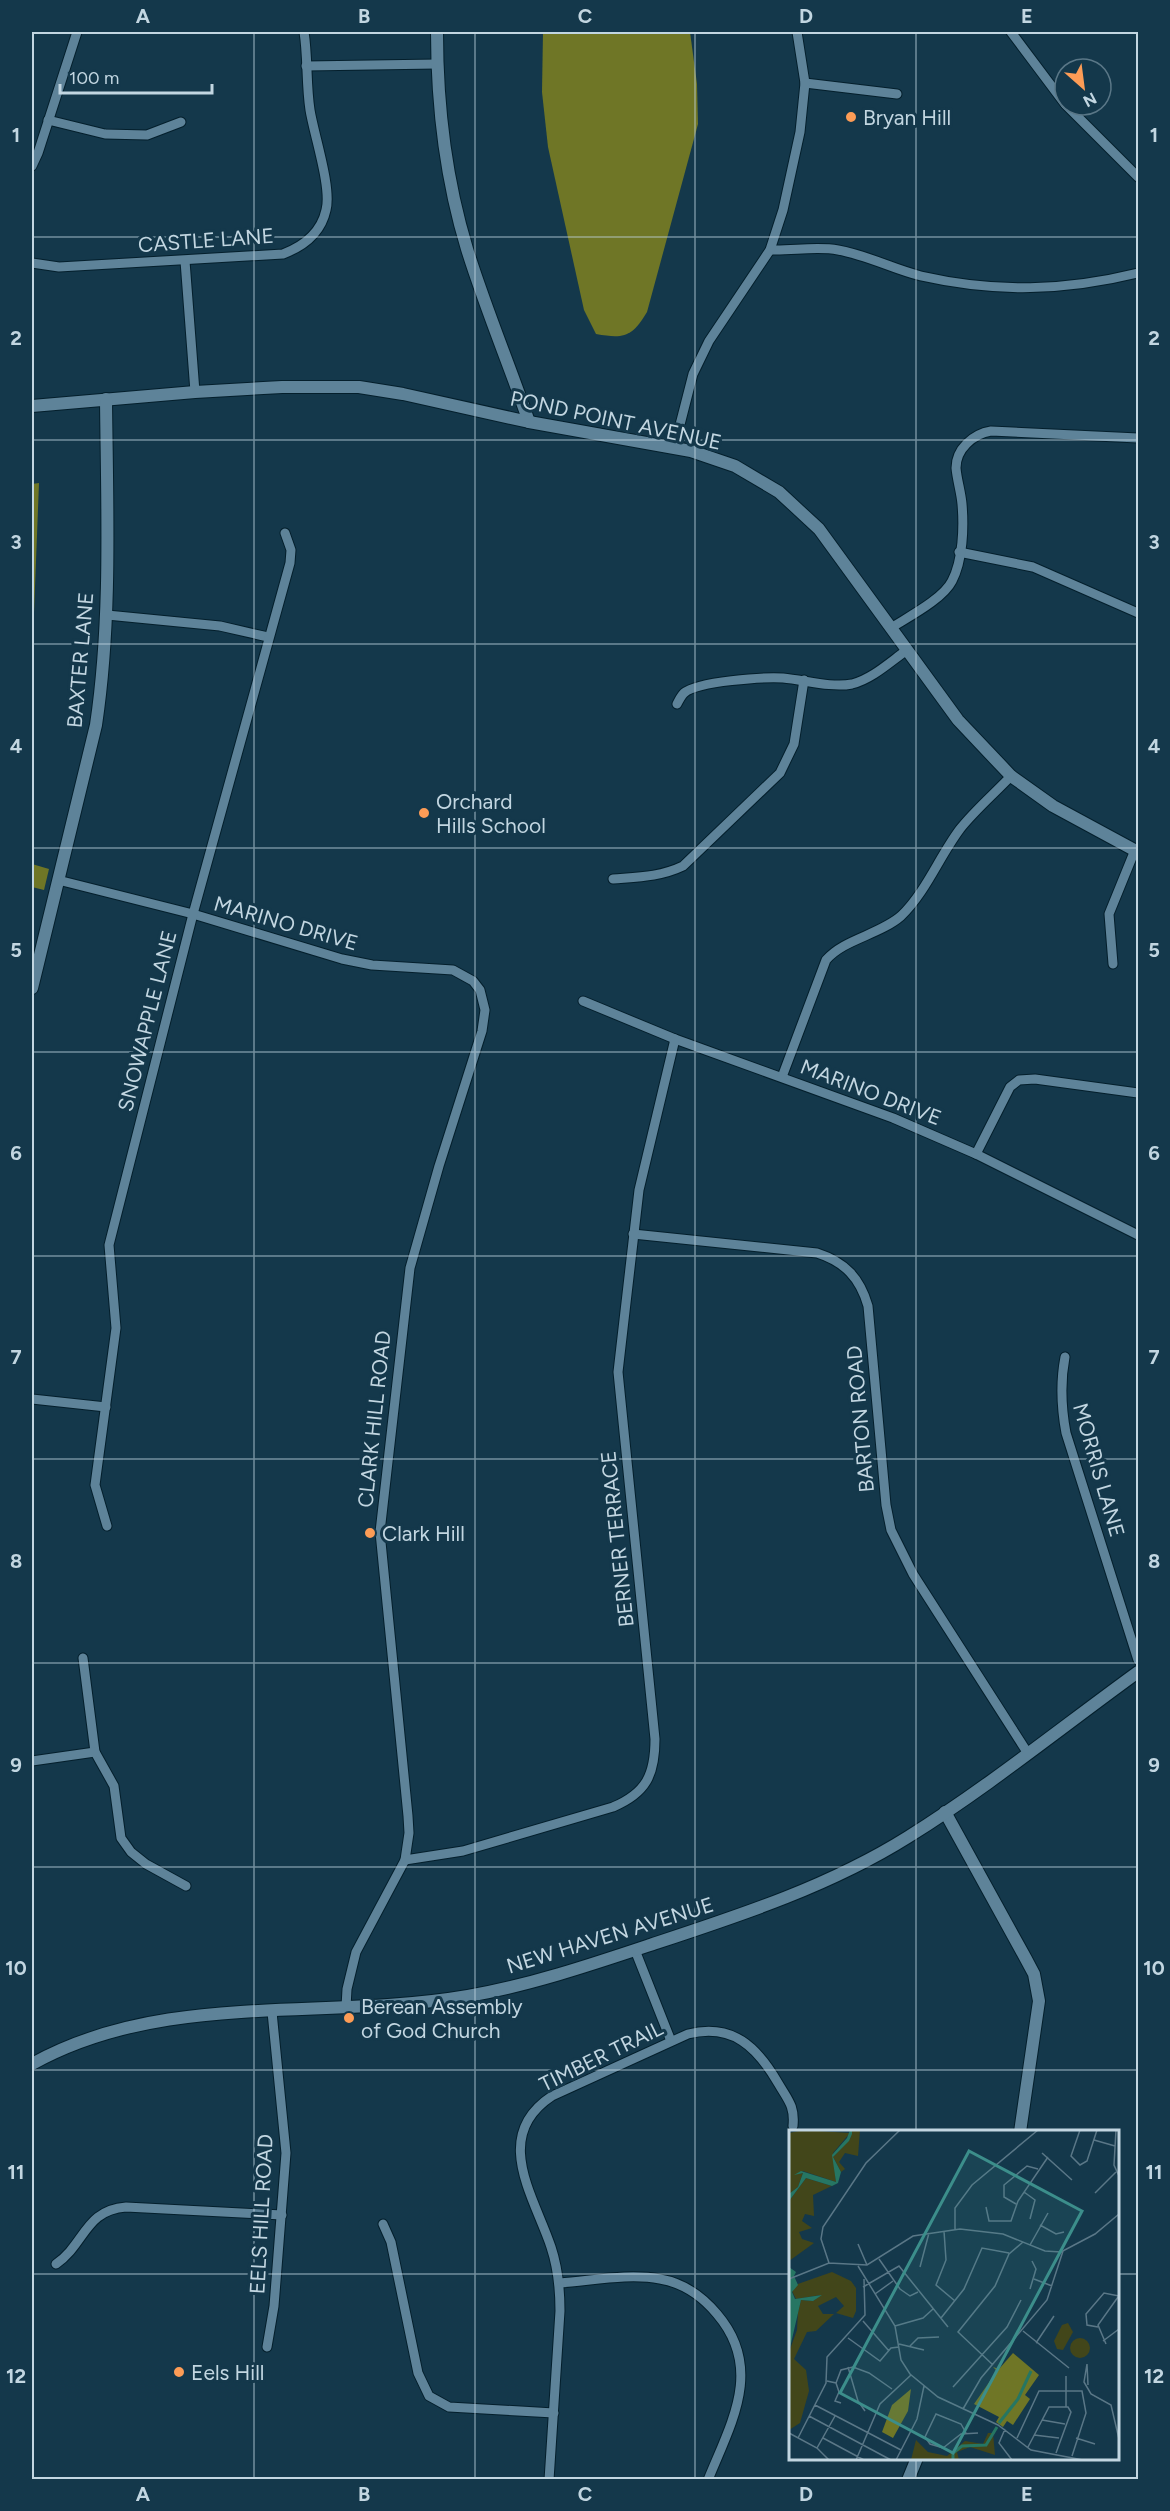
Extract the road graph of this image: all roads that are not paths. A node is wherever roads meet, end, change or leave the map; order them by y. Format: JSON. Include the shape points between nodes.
{"nodes":[{"id":1,"x":76,"y":32,"type":"edge"},
{"id":2,"x":304,"y":32,"type":"edge"},
{"id":3,"x":437,"y":32,"type":"edge"},
{"id":4,"x":797,"y":32,"type":"edge"},
{"id":5,"x":1011,"y":32,"type":"edge"},
{"id":6,"x":437,"y":64,"type":"junction"},
{"id":7,"x":306,"y":66,"type":"junction"},
{"id":8,"x":805,"y":84,"type":"junction"},
{"id":9,"x":1053,"y":87,"type":"edge"},
{"id":10,"x":897,"y":94,"type":"dead end"},
{"id":11,"x":1079,"y":117,"type":"edge"},
{"id":12,"x":48,"y":120,"type":"junction"},
{"id":13,"x":181,"y":122,"type":"dead end"},
{"id":14,"x":32,"y":166,"type":"edge"},
{"id":15,"x":1138,"y":177,"type":"edge"},
{"id":16,"x":770,"y":250,"type":"junction"},
{"id":17,"x":185,"y":261,"type":"junction"},
{"id":18,"x":32,"y":263,"type":"edge"},
{"id":19,"x":1138,"y":273,"type":"edge"},
{"id":20,"x":195,"y":392,"type":"junction"},
{"id":21,"x":106,"y":399,"type":"junction"},
{"id":22,"x":32,"y":406,"type":"edge"},
{"id":23,"x":529,"y":422,"type":"junction"},
{"id":24,"x":1138,"y":438,"type":"edge"},
{"id":25,"x":674,"y":448,"type":"junction"},
{"id":26,"x":285,"y":533,"type":"dead end"},
{"id":27,"x":959,"y":552,"type":"junction"},
{"id":28,"x":1138,"y":613,"type":"edge"},
{"id":29,"x":107,"y":615,"type":"junction"},
{"id":30,"x":891,"y":628,"type":"junction"},
{"id":31,"x":268,"y":637,"type":"junction"},
{"id":32,"x":906,"y":650,"type":"junction"},
{"id":33,"x":804,"y":680,"type":"junction"},
{"id":34,"x":677,"y":704,"type":"dead end"},
{"id":35,"x":1011,"y":776,"type":"junction"},
{"id":36,"x":1137,"y":851,"type":"edge"},
{"id":37,"x":613,"y":879,"type":"dead end"},
{"id":38,"x":58,"y":880,"type":"junction"},
{"id":39,"x":193,"y":914,"type":"junction"},
{"id":40,"x":1113,"y":964,"type":"dead end"},
{"id":41,"x":32,"y":988,"type":"edge"},
{"id":42,"x":583,"y":1001,"type":"dead end"},
{"id":43,"x":485,"y":1010,"type":"joint"},
{"id":44,"x":675,"y":1039,"type":"junction"},
{"id":45,"x":783,"y":1077,"type":"junction"},
{"id":46,"x":1138,"y":1094,"type":"edge"},
{"id":47,"x":976,"y":1154,"type":"junction"},
{"id":48,"x":633,"y":1233,"type":"junction"},
{"id":49,"x":1138,"y":1235,"type":"edge"},
{"id":50,"x":1065,"y":1357,"type":"dead end"},
{"id":51,"x":32,"y":1399,"type":"edge"},
{"id":52,"x":106,"y":1407,"type":"junction"},
{"id":53,"x":107,"y":1526,"type":"dead end"},
{"id":54,"x":83,"y":1658,"type":"dead end"},
{"id":55,"x":1138,"y":1660,"type":"edge"},
{"id":56,"x":1138,"y":1672,"type":"edge"},
{"id":57,"x":95,"y":1752,"type":"junction"},
{"id":58,"x":1027,"y":1752,"type":"junction"},
{"id":59,"x":32,"y":1761,"type":"edge"},
{"id":60,"x":945,"y":1812,"type":"junction"},
{"id":61,"x":405,"y":1860,"type":"junction"},
{"id":62,"x":186,"y":1886,"type":"dead end"},
{"id":63,"x":635,"y":1950,"type":"junction"},
{"id":64,"x":346,"y":2007,"type":"junction"},
{"id":65,"x":272,"y":2012,"type":"junction"},
{"id":66,"x":671,"y":2042,"type":"junction"},
{"id":67,"x":32,"y":2064,"type":"edge"},
{"id":68,"x":793,"y":2126,"type":"dead end"},
{"id":69,"x":1020,"y":2130,"type":"edge"},
{"id":70,"x":282,"y":2215,"type":"junction"},
{"id":71,"x":383,"y":2224,"type":"dead end"},
{"id":72,"x":56,"y":2264,"type":"dead end"},
{"id":73,"x":560,"y":2283,"type":"junction"},
{"id":74,"x":267,"y":2347,"type":"dead end"},
{"id":75,"x":554,"y":2413,"type":"junction"},
{"id":76,"x":916,"y":2460,"type":"edge"},
{"id":77,"x":549,"y":2480,"type":"edge"},
{"id":78,"x":708,"y":2480,"type":"edge"},
{"id":79,"x":908,"y":2480,"type":"edge"}],
"edges":[{"from":1,"to":12,"type":"street"},
{"from":2,"to":7,"type":"street","name":"CASTLE LANE"},
{"from":3,"to":6,"type":"main road"},
{"from":4,"to":8,"type":"street"},
{"from":5,"to":9,"type":"street"},
{"from":6,"to":7,"type":"street"},
{"from":6,"to":23,"type":"main road","via":[[442,120],[460,224]]},
{"from":7,"to":17,"type":"street","name":"CASTLE LANE","via":[[327,202],[314,235],[283,254]]},
{"from":8,"to":10,"type":"street"},
{"from":8,"to":16,"type":"street","via":[[794,167]]},
{"from":11,"to":15,"type":"street"},
{"from":12,"to":13,"type":"street","via":[[105,134],[136,135],[147,135]]},
{"from":12,"to":14,"type":"street"},
{"from":16,"to":19,"type":"street","via":[[837,250],[921,276],[990,287],[1054,288]]},
{"from":16,"to":25,"type":"street","via":[[709,341],[693,374]]},
{"from":17,"to":18,"type":"street","name":"CASTLE LANE","via":[[59,267]]},
{"from":17,"to":20,"type":"street"},
{"from":20,"to":21,"type":"main road","name":"POND POINT AVENUE"},
{"from":20,"to":23,"type":"main road","name":"POND POINT AVENUE","via":[[359,387]]},
{"from":21,"to":22,"type":"main road","name":"POND POINT AVENUE"},
{"from":21,"to":29,"type":"main road","name":"BAXTER LANE"},
{"from":23,"to":25,"type":"main road","name":"POND POINT AVENUE"},
{"from":24,"to":27,"type":"street","via":[[991,431],[974,437],[964,446],[956,466],[963,528]]},
{"from":25,"to":30,"type":"main road","name":"POND POINT AVENUE","via":[[735,466],[786,497],[819,529]]},
{"from":26,"to":31,"type":"street","name":"SNOWAPPLE LANE","via":[[291,550],[290,562]]},
{"from":27,"to":28,"type":"street","via":[[1033,567]]},
{"from":27,"to":30,"type":"street","via":[[955,574],[946,590]]},
{"from":29,"to":31,"type":"street","via":[[220,626]]},
{"from":29,"to":38,"type":"main road","name":"BAXTER LANE","via":[[96,724]]},
{"from":30,"to":32,"type":"main road","name":"POND POINT AVENUE"},
{"from":31,"to":39,"type":"street","name":"SNOWAPPLE LANE"},
{"from":32,"to":33,"type":"street","via":[[852,684]]},
{"from":32,"to":35,"type":"main road","name":"POND POINT AVENUE","via":[[958,720]]},
{"from":33,"to":34,"type":"street","via":[[717,683],[688,690]]},
{"from":33,"to":37,"type":"street","via":[[794,744],[780,773],[683,866],[648,877]]},
{"from":35,"to":36,"type":"main road","name":"POND POINT AVENUE","via":[[1053,806]]},
{"from":35,"to":45,"type":"street","via":[[961,829],[905,912],[887,927],[826,960]]},
{"from":36,"to":40,"type":"street","via":[[1109,914]]},
{"from":38,"to":39,"type":"street","name":"MARINO DRIVE"},
{"from":38,"to":41,"type":"main road","name":"BAXTER LANE"},
{"from":39,"to":43,"type":"street","name":"MARINO DRIVE","via":[[362,963],[453,970],[473,981],[480,990]]},
{"from":39,"to":52,"type":"street","name":"SNOWAPPLE LANE","via":[[109,1245],[116,1329]]},
{"from":42,"to":44,"type":"street","name":"MARINO DRIVE"},
{"from":43,"to":61,"type":"street","name":"CLARK HILL ROAD","via":[[410,1268],[380,1532],[408,1816]]},
{"from":44,"to":45,"type":"street","name":"MARINO DRIVE"},
{"from":44,"to":48,"type":"street","name":"BERNER TERRACE","via":[[639,1190]]},
{"from":45,"to":47,"type":"street","name":"MARINO DRIVE"},
{"from":46,"to":47,"type":"street","via":[[1019,1080],[1006,1092]]},
{"from":47,"to":49,"type":"street","name":"MARINO DRIVE"},
{"from":48,"to":58,"type":"street","name":"BARTON ROAD","via":[[817,1253],[840,1263],[858,1280],[868,1306],[891,1530],[913,1575]]},
{"from":48,"to":61,"type":"street","name":"BERNER TERRACE","via":[[618,1372],[655,1739],[650,1776],[636,1795],[613,1807],[463,1851]]},
{"from":50,"to":55,"type":"street","name":"MORRIS LANE","via":[[1060,1378],[1066,1433]]},
{"from":51,"to":52,"type":"street"},
{"from":52,"to":53,"type":"street","name":"SNOWAPPLE LANE","via":[[95,1485]]},
{"from":54,"to":57,"type":"street"},
{"from":56,"to":58,"type":"main road","name":"NEW HAVEN AVENUE"},
{"from":57,"to":59,"type":"street"},
{"from":57,"to":62,"type":"street","via":[[114,1786],[123,1842],[146,1864]]},
{"from":58,"to":60,"type":"main road","name":"NEW HAVEN AVENUE"},
{"from":60,"to":63,"type":"main road","name":"NEW HAVEN AVENUE","via":[[839,1874],[740,1915]]},
{"from":60,"to":69,"type":"main road","via":[[1026,1959],[1038,1991]]},
{"from":61,"to":64,"type":"street","name":"CLARK HILL ROAD","via":[[356,1952],[346,1989]]},
{"from":63,"to":64,"type":"main road","name":"NEW HAVEN AVENUE","via":[[470,1996]]},
{"from":63,"to":66,"type":"street"},
{"from":64,"to":65,"type":"main road","name":"NEW HAVEN AVENUE"},
{"from":65,"to":67,"type":"main road","name":"NEW HAVEN AVENUE","via":[[177,2018],[123,2027],[80,2041]]},
{"from":65,"to":70,"type":"street","name":"EELS HILL ROAD","via":[[286,2153]]},
{"from":66,"to":68,"type":"street","name":"TIMBER TRAIL","via":[[704,2031],[740,2040],[768,2067],[794,2110]]},
{"from":66,"to":73,"type":"street","name":"TIMBER TRAIL","via":[[552,2096],[526,2124],[520,2141],[523,2175],[551,2246]]},
{"from":70,"to":72,"type":"street","via":[[111,2209],[93,2219],[69,2254]]},
{"from":70,"to":74,"type":"street","name":"EELS HILL ROAD"},
{"from":71,"to":75,"type":"street","via":[[391,2242],[418,2373],[429,2396],[449,2406]]},
{"from":73,"to":75,"type":"street","name":"TIMBER TRAIL"},
{"from":73,"to":78,"type":"street","via":[[661,2279],[698,2295],[723,2321],[739,2351],[741,2379],[735,2414]]},
{"from":75,"to":77,"type":"street","name":"TIMBER TRAIL"},
{"from":76,"to":79,"type":"main road"}]}
